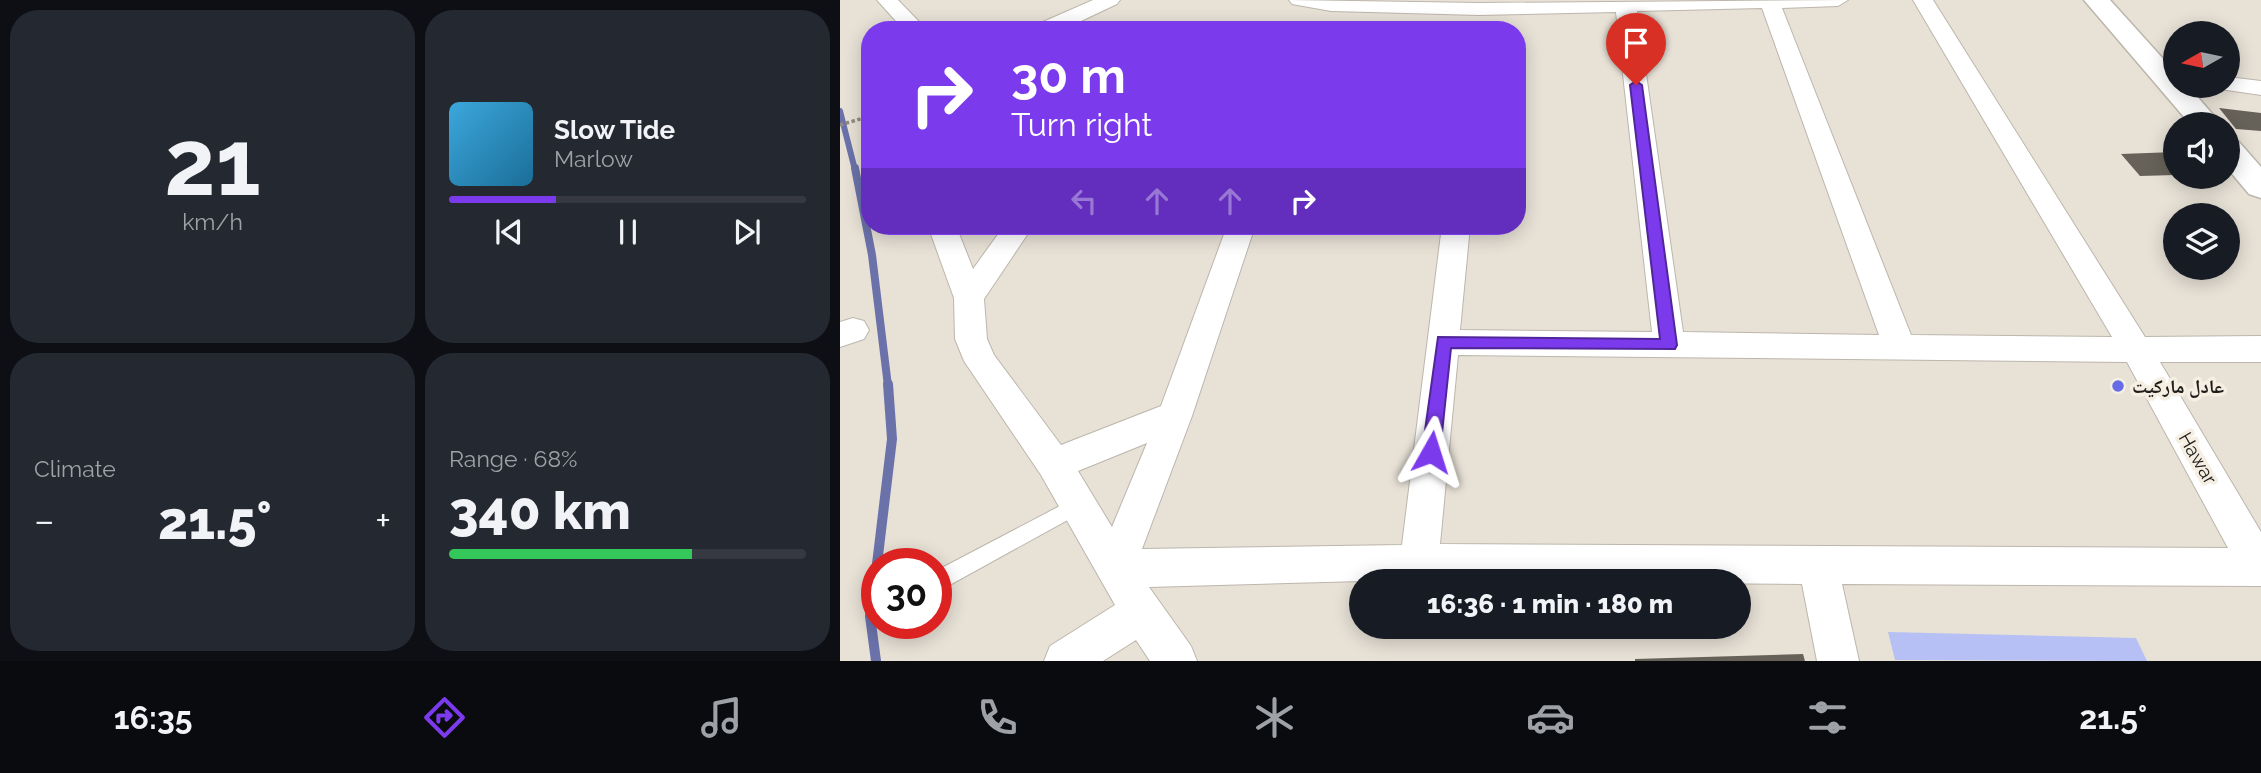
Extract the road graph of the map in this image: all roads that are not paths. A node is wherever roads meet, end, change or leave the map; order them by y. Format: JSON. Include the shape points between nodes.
{"nodes":[{"id":1,"x":887,"y":0,"type":"edge"},
{"id":2,"x":1110,"y":0,"type":"edge"},
{"id":3,"x":1838,"y":0,"type":"edge"},
{"id":4,"x":1923,"y":0,"type":"edge"},
{"id":5,"x":2096,"y":0,"type":"edge"},
{"id":6,"x":1770,"y":2,"type":"junction"},
{"id":7,"x":1631,"y":3,"type":"edge"},
{"id":8,"x":1309,"y":7,"type":"edge"},
{"id":9,"x":1479,"y":13,"type":"edge"},
{"id":10,"x":907,"y":21,"type":"edge"},
{"id":11,"x":1064,"y":21,"type":"edge"},
{"id":12,"x":2163,"y":70,"type":"edge"},
{"id":13,"x":2240,"y":85,"type":"edge"},
{"id":14,"x":2261,"y":88,"type":"edge"},
{"id":15,"x":2186,"y":98,"type":"edge"},
{"id":16,"x":2197,"y":112,"type":"edge"},
{"id":17,"x":2240,"y":162,"type":"edge"},
{"id":18,"x":2259,"y":183,"type":"edge"},
{"id":19,"x":945,"y":235,"type":"edge"},
{"id":20,"x":1013,"y":235,"type":"edge"},
{"id":21,"x":1238,"y":235,"type":"edge"},
{"id":22,"x":1455,"y":235,"type":"edge"},
{"id":23,"x":969,"y":298,"type":"junction"},
{"id":24,"x":1443,"y":342,"type":"junction"},
{"id":25,"x":1669,"y":345,"type":"junction"},
{"id":26,"x":1899,"y":346,"type":"junction"},
{"id":27,"x":2261,"y":349,"type":"edge"},
{"id":28,"x":2136,"y":350,"type":"junction"},
{"id":29,"x":1175,"y":416,"type":"junction"},
{"id":30,"x":1054,"y":464,"type":"junction"},
{"id":31,"x":1077,"y":505,"type":"junction"},
{"id":32,"x":1419,"y":563,"type":"junction"},
{"id":33,"x":1818,"y":565,"type":"junction"},
{"id":34,"x":2260,"y":566,"type":"edge"},
{"id":35,"x":1115,"y":569,"type":"junction"},
{"id":36,"x":952,"y":573,"type":"edge"},
{"id":37,"x":1141,"y":612,"type":"junction"},
{"id":38,"x":1065,"y":661,"type":"edge"},
{"id":39,"x":1176,"y":661,"type":"edge"},
{"id":40,"x":1838,"y":661,"type":"edge"}],
"edges":[{"from":1,"to":10,"type":"street"},
{"from":2,"to":11,"type":"street"},
{"from":3,"to":6,"type":"street"},
{"from":4,"to":28,"type":"street","name":"Hawar"},
{"from":5,"to":12,"type":"main road"},
{"from":6,"to":7,"type":"street"},
{"from":6,"to":26,"type":"street"},
{"from":7,"to":9,"type":"street"},
{"from":7,"to":25,"type":"street"},
{"from":8,"to":9,"type":"street"},
{"from":13,"to":14,"type":"street"},
{"from":15,"to":16,"type":"main road"},
{"from":17,"to":18,"type":"main road"},
{"from":19,"to":23,"type":"street"},
{"from":20,"to":23,"type":"street"},
{"from":21,"to":29,"type":"street"},
{"from":22,"to":24,"type":"street"},
{"from":23,"to":30,"type":"street","via":[[971,339],[980,361]]},
{"from":24,"to":25,"type":"street"},
{"from":24,"to":32,"type":"street"},
{"from":25,"to":26,"type":"street"},
{"from":26,"to":28,"type":"street"},
{"from":27,"to":28,"type":"street"},
{"from":28,"to":34,"type":"street","name":"Hawar"},
{"from":29,"to":30,"type":"street"},
{"from":29,"to":35,"type":"street"},
{"from":30,"to":31,"type":"street"},
{"from":31,"to":35,"type":"street"},
{"from":31,"to":36,"type":"lane"},
{"from":32,"to":33,"type":"street"},
{"from":32,"to":35,"type":"street"},
{"from":33,"to":34,"type":"street"},
{"from":33,"to":40,"type":"street"},
{"from":35,"to":37,"type":"street"},
{"from":37,"to":38,"type":"street"},
{"from":37,"to":39,"type":"street"}]}
